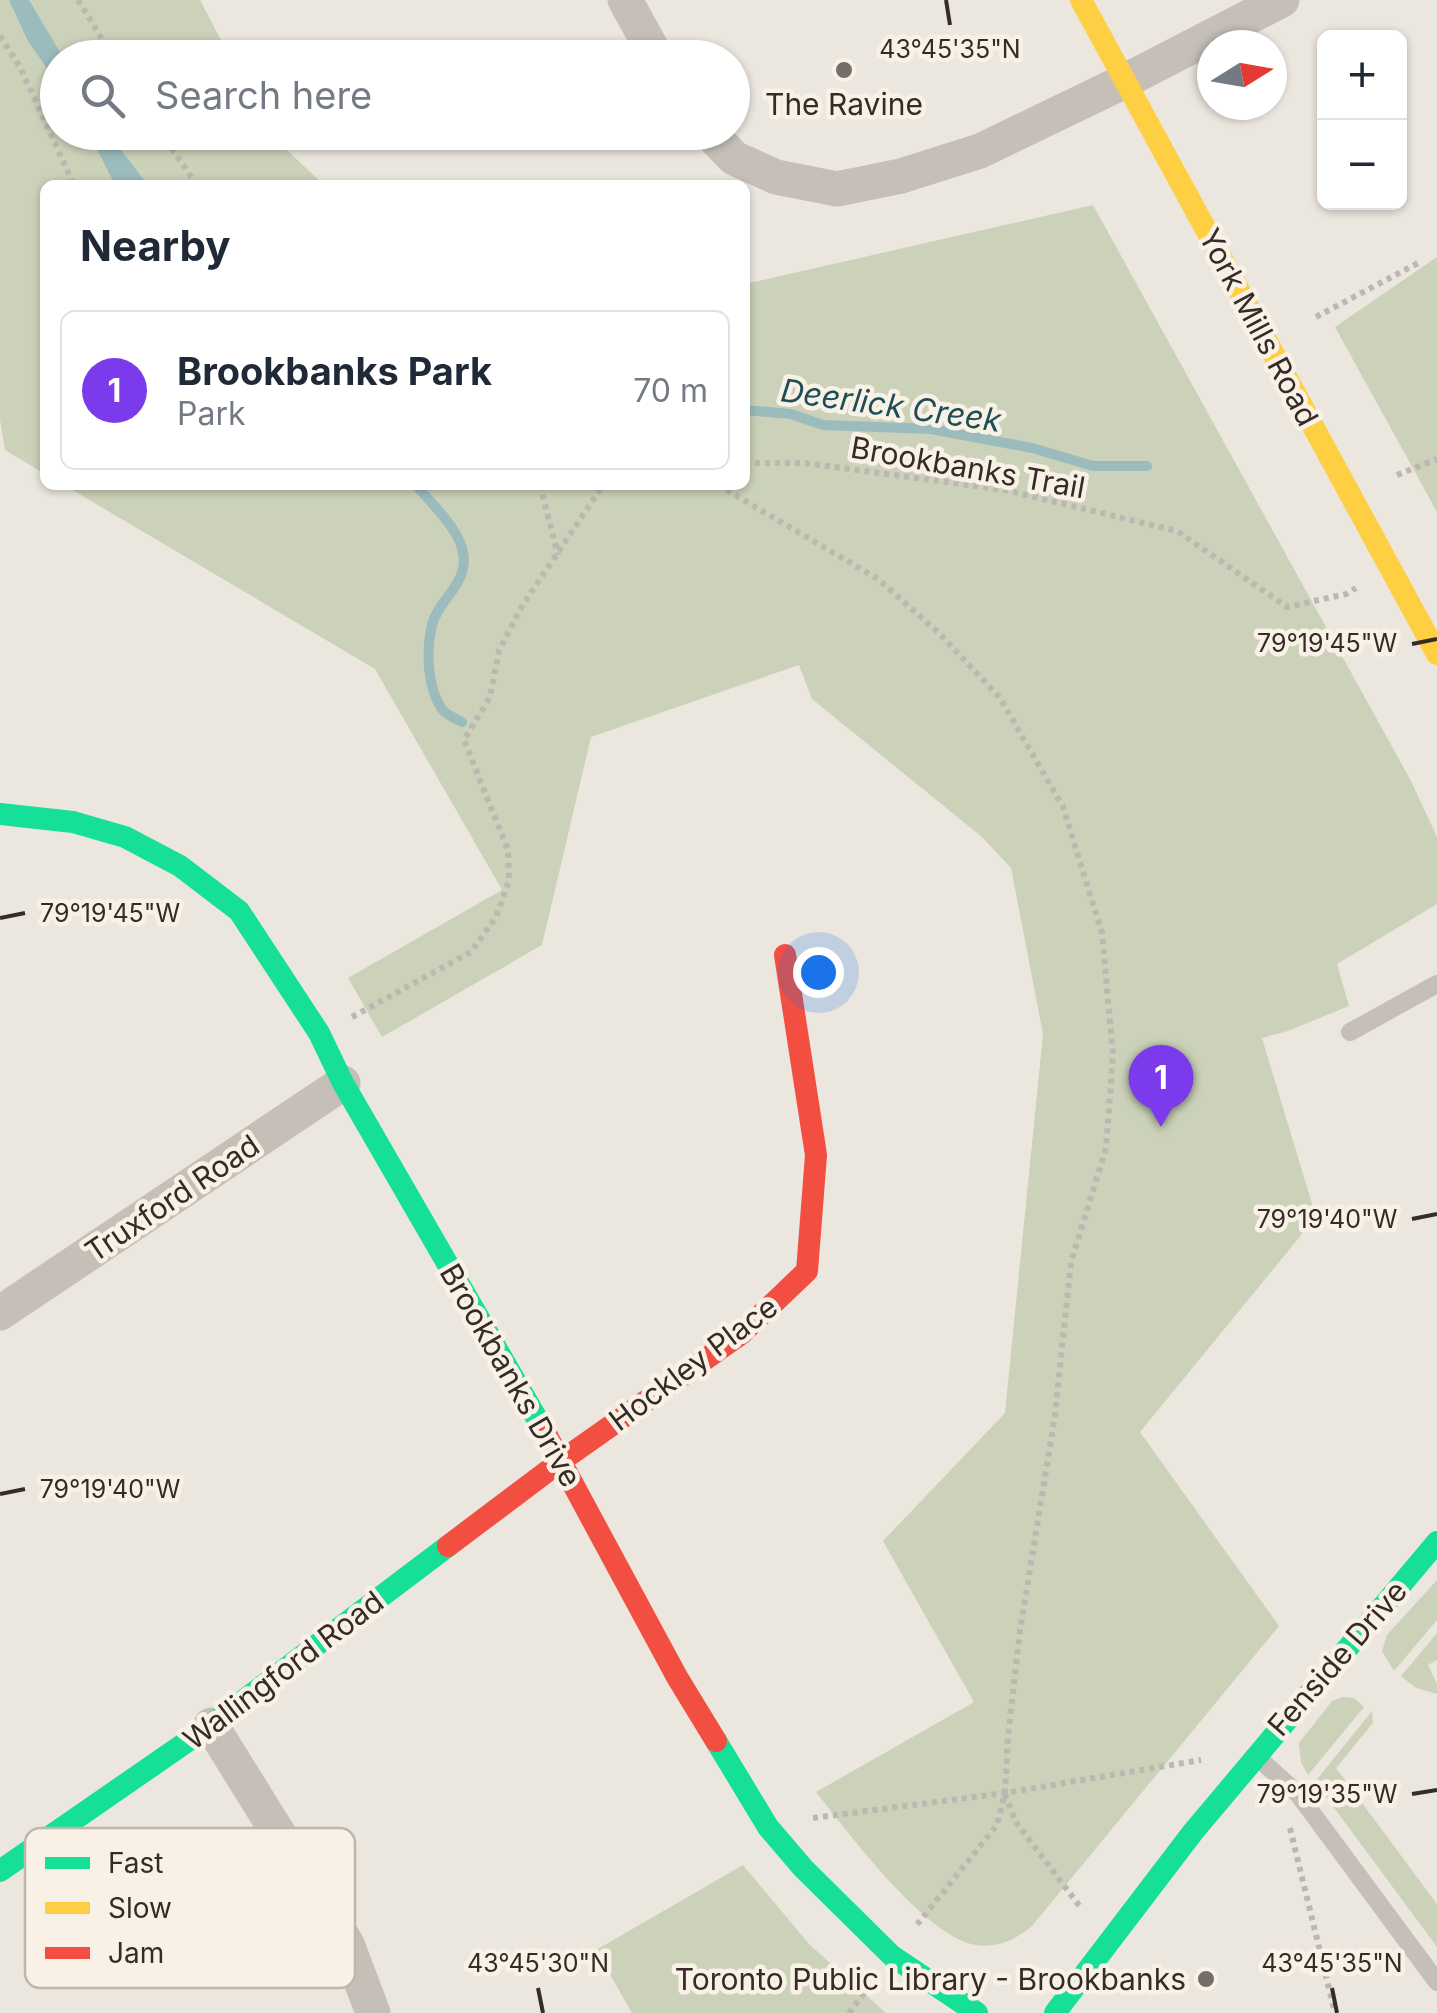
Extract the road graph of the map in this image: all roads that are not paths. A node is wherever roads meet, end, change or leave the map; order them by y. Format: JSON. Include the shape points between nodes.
{"nodes":[{"id":1,"x":1080,"y":0,"type":"edge"},
{"id":2,"x":1282,"y":0,"type":"edge"},
{"id":3,"x":627,"y":1,"type":"edge"},
{"id":4,"x":648,"y":40,"type":"edge"},
{"id":5,"x":1125,"y":81,"type":"junction"},
{"id":6,"x":726,"y":150,"type":"edge"},
{"id":7,"x":1437,"y":654,"type":"edge"},
{"id":8,"x":0,"y":814,"type":"edge"},
{"id":9,"x":785,"y":955,"type":"dead end"},
{"id":10,"x":1437,"y":984,"type":"edge"},
{"id":11,"x":1350,"y":1032,"type":"dead end"},
{"id":12,"x":343,"y":1083,"type":"junction"},
{"id":13,"x":0,"y":1313,"type":"edge"},
{"id":14,"x":561,"y":1461,"type":"junction"},
{"id":15,"x":1437,"y":1542,"type":"edge"},
{"id":16,"x":212,"y":1724,"type":"junction"},
{"id":17,"x":1254,"y":1754,"type":"junction"},
{"id":18,"x":62,"y":1828,"type":"edge"},
{"id":19,"x":276,"y":1828,"type":"edge"},
{"id":20,"x":25,"y":1854,"type":"edge"},
{"id":21,"x":0,"y":1871,"type":"edge"},
{"id":22,"x":355,"y":1965,"type":"edge"},
{"id":23,"x":1437,"y":1982,"type":"edge"},
{"id":24,"x":373,"y":2013,"type":"edge"},
{"id":25,"x":977,"y":2013,"type":"edge"},
{"id":26,"x":1055,"y":2013,"type":"edge"}],
"edges":[{"from":1,"to":5,"type":"street","name":"York Mills Road"},
{"from":2,"to":5,"type":"street"},
{"from":3,"to":4,"type":"street"},
{"from":5,"to":6,"type":"street","via":[[980,150],[836,189],[776,177]]},
{"from":5,"to":7,"type":"street","name":"York Mills Road"},
{"from":8,"to":12,"type":"street","name":"Brookbanks Drive","via":[[72,822],[125,837],[180,866],[239,910],[319,1033]]},
{"from":9,"to":14,"type":"street","name":"Hockley Place","via":[[816,1156],[807,1271],[741,1334]]},
{"from":10,"to":11,"type":"lane"},
{"from":12,"to":13,"type":"street","name":"Truxford Road"},
{"from":12,"to":14,"type":"street","name":"Brookbanks Drive"},
{"from":14,"to":16,"type":"street","name":"Wallingford Road"},
{"from":14,"to":25,"type":"street","name":"Brookbanks Drive","via":[[677,1677],[768,1827],[892,1956]]},
{"from":15,"to":17,"type":"street","name":"Fenside Drive"},
{"from":16,"to":18,"type":"street","name":"Wallingford Road"},
{"from":16,"to":19,"type":"street"},
{"from":17,"to":23,"type":"lane","via":[[1298,1794]]},
{"from":17,"to":26,"type":"street","name":"Fenside Drive"},
{"from":20,"to":21,"type":"street","name":"Wallingford Road"},
{"from":22,"to":24,"type":"street"}]}
